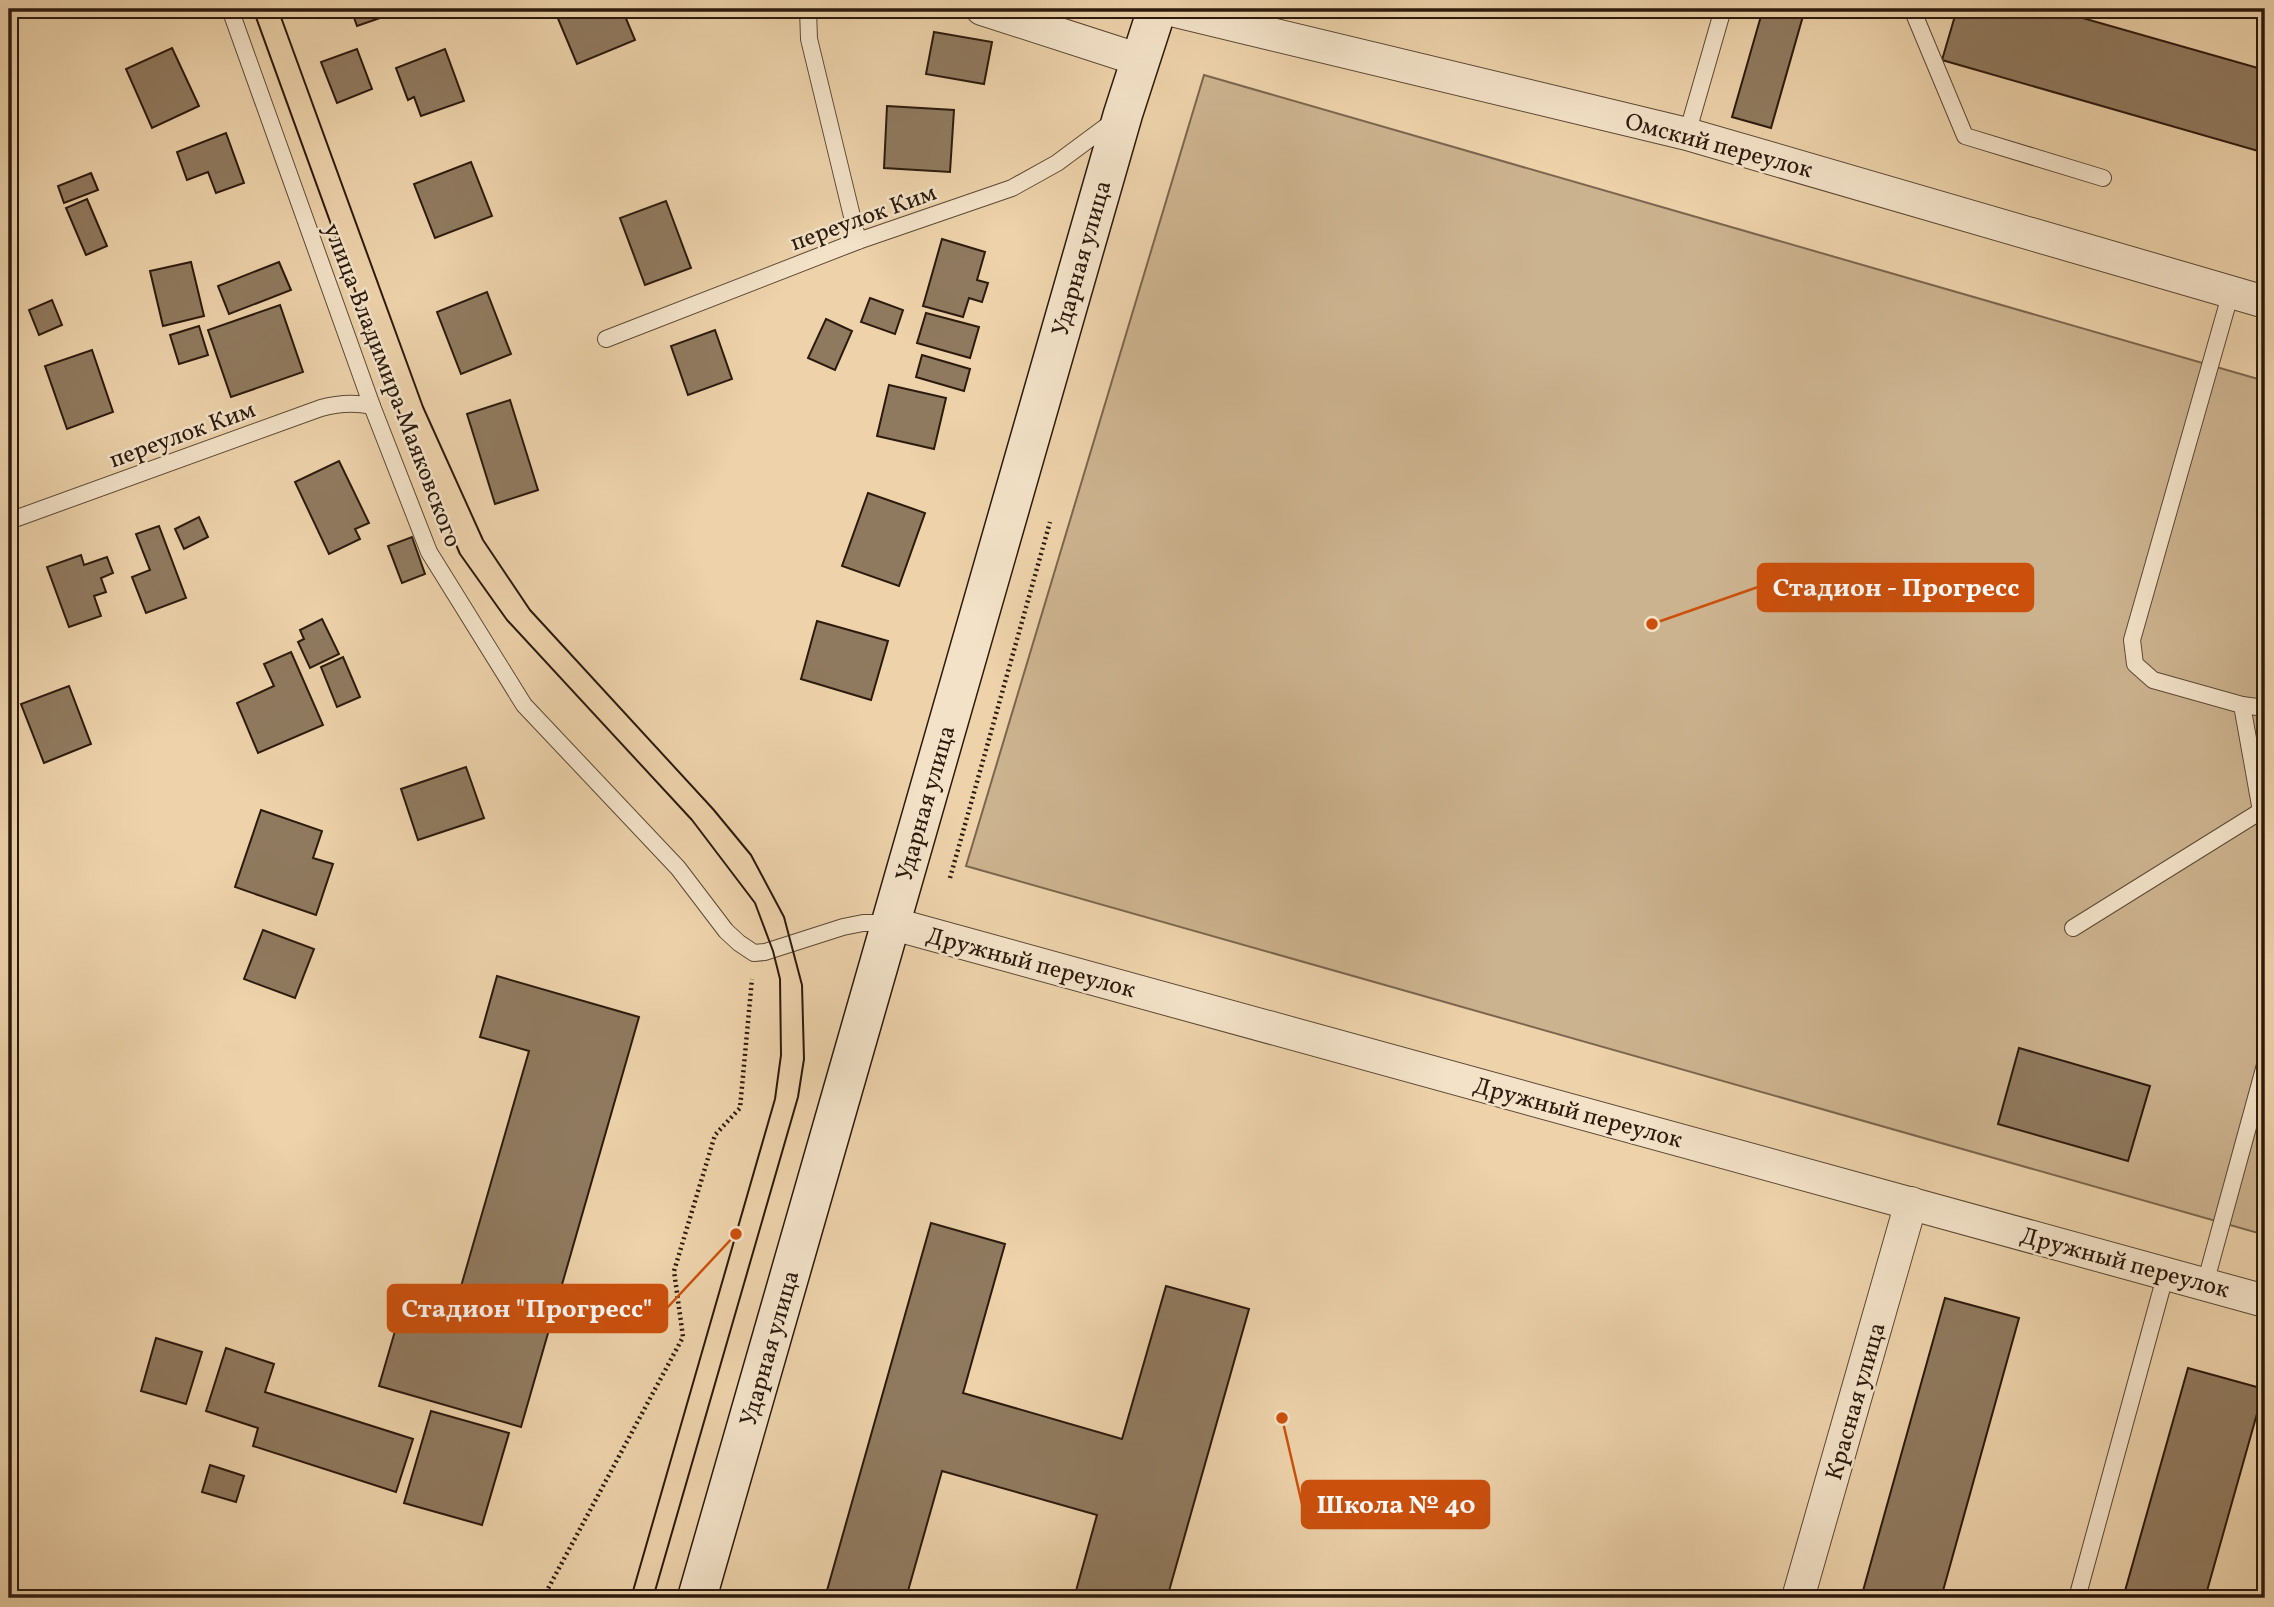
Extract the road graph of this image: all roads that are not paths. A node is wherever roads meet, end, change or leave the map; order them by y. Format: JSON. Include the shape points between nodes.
{"nodes":[{"id":1,"x":230,"y":9,"type":"edge"},
{"id":2,"x":808,"y":9,"type":"edge"},
{"id":3,"x":982,"y":9,"type":"edge"},
{"id":4,"x":1157,"y":9,"type":"edge"},
{"id":5,"x":1167,"y":9,"type":"edge"},
{"id":6,"x":1723,"y":9,"type":"edge"},
{"id":7,"x":1912,"y":9,"type":"edge"},
{"id":8,"x":1140,"y":60,"type":"junction"},
{"id":9,"x":1123,"y":114,"type":"junction"},
{"id":10,"x":1687,"y":134,"type":"junction"},
{"id":11,"x":2103,"y":178,"type":"dead end"},
{"id":12,"x":858,"y":240,"type":"junction"},
{"id":13,"x":2231,"y":292,"type":"junction"},
{"id":14,"x":2265,"y":302,"type":"edge"},
{"id":15,"x":606,"y":340,"type":"dead end"},
{"id":16,"x":372,"y":406,"type":"junction"},
{"id":17,"x":9,"y":520,"type":"edge"},
{"id":18,"x":2242,"y":705,"type":"junction"},
{"id":19,"x":2265,"y":708,"type":"edge"},
{"id":20,"x":2263,"y":812,"type":"edge"},
{"id":21,"x":891,"y":923,"type":"junction"},
{"id":22,"x":2073,"y":928,"type":"dead end"},
{"id":23,"x":2265,"y":1065,"type":"edge"},
{"id":24,"x":1911,"y":1203,"type":"junction"},
{"id":25,"x":2166,"y":1273,"type":"junction"},
{"id":26,"x":2205,"y":1284,"type":"junction"},
{"id":27,"x":2265,"y":1301,"type":"edge"},
{"id":28,"x":697,"y":1598,"type":"edge"},
{"id":29,"x":1798,"y":1598,"type":"edge"},
{"id":30,"x":2077,"y":1598,"type":"edge"}],
"edges":[{"from":1,"to":16,"type":"lane","name":"улица Владимира Маяковского"},
{"from":2,"to":12,"type":"lane","via":[[809,39]]},
{"from":3,"to":8,"type":"street"},
{"from":4,"to":8,"type":"street","name":"Ударная улица"},
{"from":5,"to":10,"type":"street","name":"Омский переулок"},
{"from":6,"to":10,"type":"lane"},
{"from":7,"to":11,"type":"lane","via":[[1965,136]]},
{"from":8,"to":9,"type":"street","name":"Ударная улица"},
{"from":9,"to":12,"type":"lane","name":"переулок Ким","via":[[1057,163],[1012,188]]},
{"from":9,"to":21,"type":"street","name":"Ударная улица"},
{"from":10,"to":13,"type":"street","name":"Омский переулок"},
{"from":12,"to":15,"type":"lane","name":"переулок Ким"},
{"from":13,"to":14,"type":"street","name":"Омский переулок"},
{"from":13,"to":18,"type":"lane","via":[[2132,640],[2135,664],[2153,680]]},
{"from":16,"to":17,"type":"lane","name":"переулок Ким","via":[[339,403],[321,408]]},
{"from":16,"to":21,"type":"lane","name":"улица Владимира Маяковского","via":[[429,552],[524,705],[678,868],[726,931],[754,953],[843,927]]},
{"from":18,"to":19,"type":"lane"},
{"from":18,"to":20,"type":"lane"},
{"from":20,"to":22,"type":"lane"},
{"from":21,"to":24,"type":"street","name":"Дружный переулок"},
{"from":21,"to":28,"type":"street","name":"Ударная улица"},
{"from":23,"to":26,"type":"lane"},
{"from":24,"to":25,"type":"street","name":"Дружный переулок"},
{"from":24,"to":29,"type":"street","name":"Красная улица"},
{"from":25,"to":26,"type":"street","name":"Дружный переулок"},
{"from":25,"to":30,"type":"lane"},
{"from":26,"to":27,"type":"street","name":"Дружный переулок"}]}
